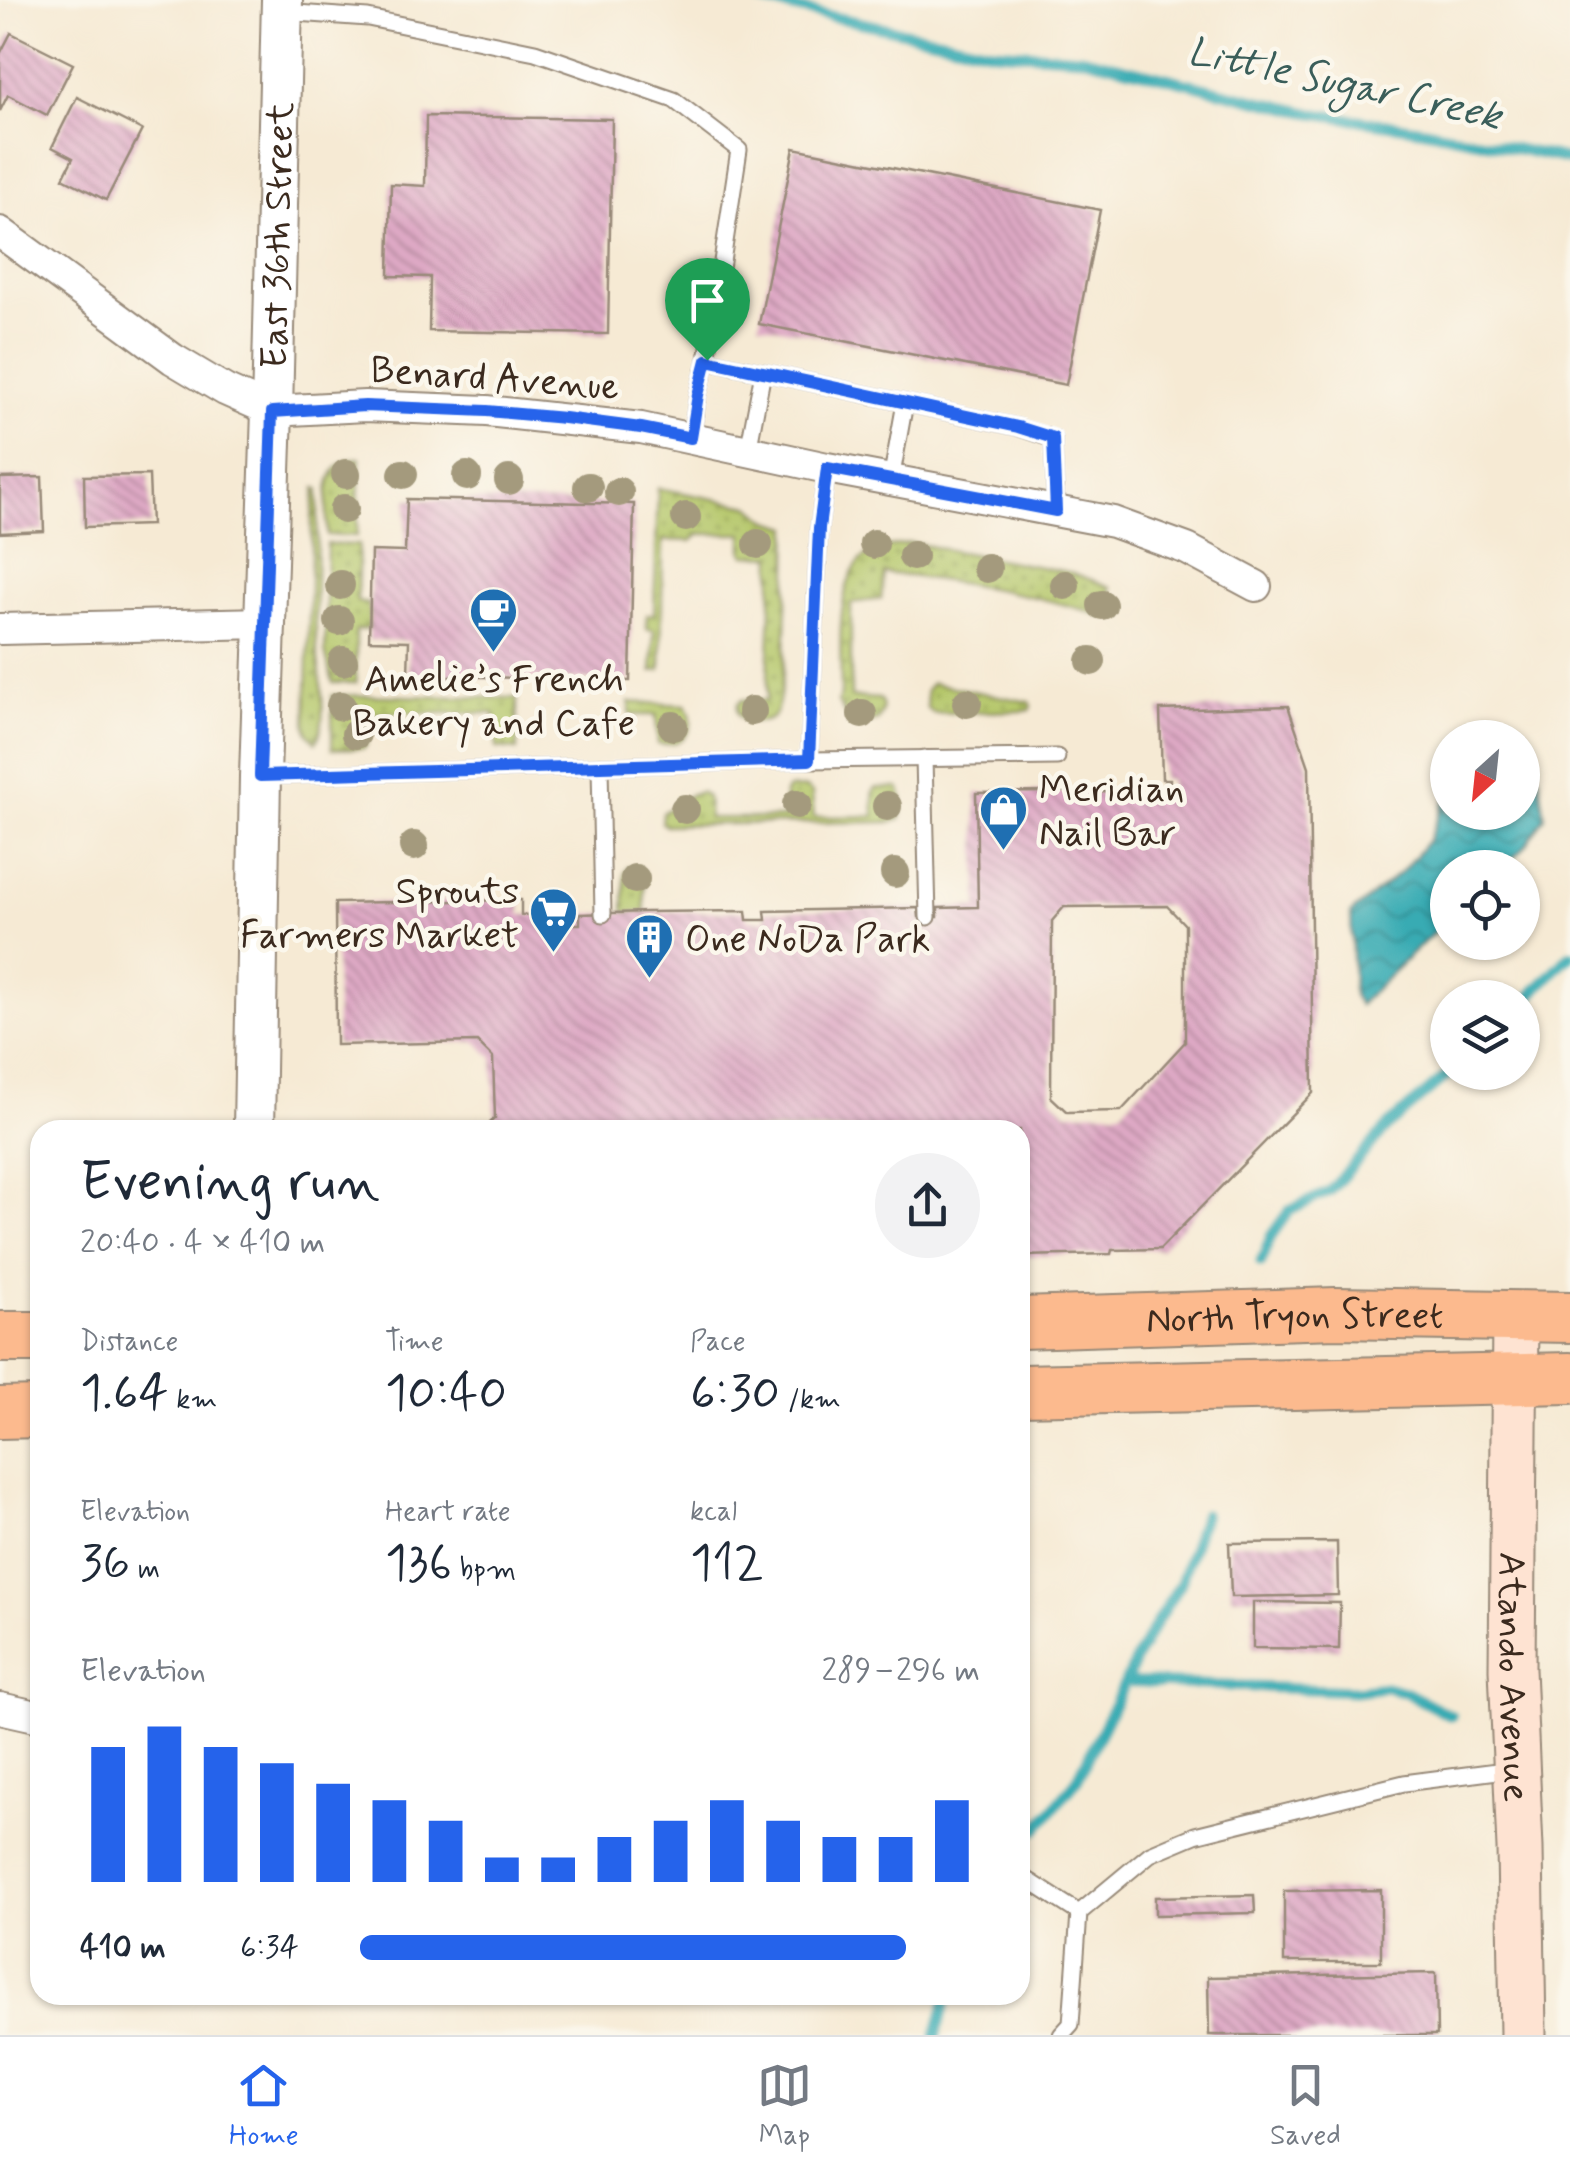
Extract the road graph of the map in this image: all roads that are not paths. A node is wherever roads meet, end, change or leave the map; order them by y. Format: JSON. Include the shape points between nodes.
{"nodes":[{"id":1,"x":282,"y":6,"type":"edge"},
{"id":2,"x":0,"y":232,"type":"edge"},
{"id":3,"x":707,"y":360,"type":"junction"},
{"id":4,"x":762,"y":372,"type":"junction"},
{"id":5,"x":905,"y":403,"type":"junction"},
{"id":6,"x":272,"y":412,"type":"junction"},
{"id":7,"x":691,"y":438,"type":"junction"},
{"id":8,"x":748,"y":451,"type":"junction"},
{"id":9,"x":827,"y":468,"type":"junction"},
{"id":10,"x":891,"y":480,"type":"junction"},
{"id":11,"x":1056,"y":511,"type":"junction"},
{"id":12,"x":1256,"y":586,"type":"dead end"},
{"id":13,"x":265,"y":623,"type":"junction"},
{"id":14,"x":0,"y":629,"type":"edge"},
{"id":15,"x":1057,"y":757,"type":"dead end"},
{"id":16,"x":924,"y":758,"type":"junction"},
{"id":17,"x":809,"y":760,"type":"junction"},
{"id":18,"x":600,"y":766,"type":"junction"},
{"id":19,"x":260,"y":776,"type":"junction"},
{"id":20,"x":603,"y":914,"type":"dead end"},
{"id":21,"x":928,"y":917,"type":"dead end"},
{"id":22,"x":254,"y":1120,"type":"edge"},
{"id":23,"x":1515,"y":1317,"type":"junction"},
{"id":24,"x":1570,"y":1317,"type":"edge"},
{"id":25,"x":1030,"y":1323,"type":"edge"},
{"id":26,"x":30,"y":1336,"type":"edge"},
{"id":27,"x":0,"y":1337,"type":"edge"},
{"id":28,"x":1514,"y":1378,"type":"junction"},
{"id":29,"x":1570,"y":1378,"type":"edge"},
{"id":30,"x":1030,"y":1390,"type":"edge"},
{"id":31,"x":30,"y":1412,"type":"edge"},
{"id":32,"x":0,"y":1413,"type":"edge"},
{"id":33,"x":0,"y":1708,"type":"edge"},
{"id":34,"x":30,"y":1715,"type":"edge"},
{"id":35,"x":1517,"y":1768,"type":"junction"},
{"id":36,"x":1030,"y":1881,"type":"edge"},
{"id":37,"x":1079,"y":1912,"type":"junction"},
{"id":38,"x":1066,"y":2030,"type":"edge"},
{"id":39,"x":1085,"y":2035,"type":"edge"},
{"id":40,"x":1524,"y":2035,"type":"edge"}],
"edges":[{"from":1,"to":3,"type":"lane","via":[[535,52],[674,100],[739,150]]},
{"from":1,"to":6,"type":"street","name":"East 36th Street"},
{"from":2,"to":6,"type":"street","name":"Benard Avenue","via":[[173,359]]},
{"from":3,"to":4,"type":"lane"},
{"from":3,"to":7,"type":"lane"},
{"from":4,"to":5,"type":"lane"},
{"from":4,"to":8,"type":"lane"},
{"from":5,"to":10,"type":"lane"},
{"from":5,"to":11,"type":"lane","via":[[1053,438]]},
{"from":6,"to":7,"type":"street","name":"Benard Avenue","via":[[365,406],[487,411]]},
{"from":6,"to":13,"type":"street","name":"East 36th Street"},
{"from":7,"to":8,"type":"street","name":"Benard Avenue"},
{"from":8,"to":9,"type":"street","name":"Benard Avenue"},
{"from":9,"to":10,"type":"street","name":"Benard Avenue"},
{"from":9,"to":17,"type":"lane"},
{"from":10,"to":11,"type":"street","name":"Benard Avenue"},
{"from":11,"to":12,"type":"street","name":"Benard Avenue","via":[[1113,522],[1187,549]]},
{"from":13,"to":14,"type":"street"},
{"from":13,"to":19,"type":"street","name":"East 36th Street"},
{"from":15,"to":16,"type":"lane"},
{"from":16,"to":17,"type":"lane"},
{"from":16,"to":21,"type":"lane"},
{"from":17,"to":18,"type":"lane"},
{"from":18,"to":19,"type":"lane"},
{"from":18,"to":20,"type":"lane"},
{"from":19,"to":22,"type":"street","name":"East 36th Street"},
{"from":23,"to":24,"type":"main road","name":"North Tryon Street"},
{"from":23,"to":25,"type":"main road","name":"North Tryon Street","via":[[1336,1313]]},
{"from":23,"to":28,"type":"main road","name":"Atando Avenue"},
{"from":26,"to":27,"type":"main road"},
{"from":28,"to":29,"type":"main road","name":"North Tryon Street"},
{"from":28,"to":30,"type":"main road","name":"North Tryon Street"},
{"from":28,"to":35,"type":"main road","name":"Atando Avenue"},
{"from":31,"to":32,"type":"main road"},
{"from":33,"to":34,"type":"street"},
{"from":35,"to":37,"type":"lane","via":[[1404,1784],[1196,1835],[1150,1854]]},
{"from":35,"to":40,"type":"main road","name":"Atando Avenue"},
{"from":36,"to":37,"type":"lane"},
{"from":37,"to":38,"type":"lane"},
{"from":38,"to":39,"type":"lane"}]}
